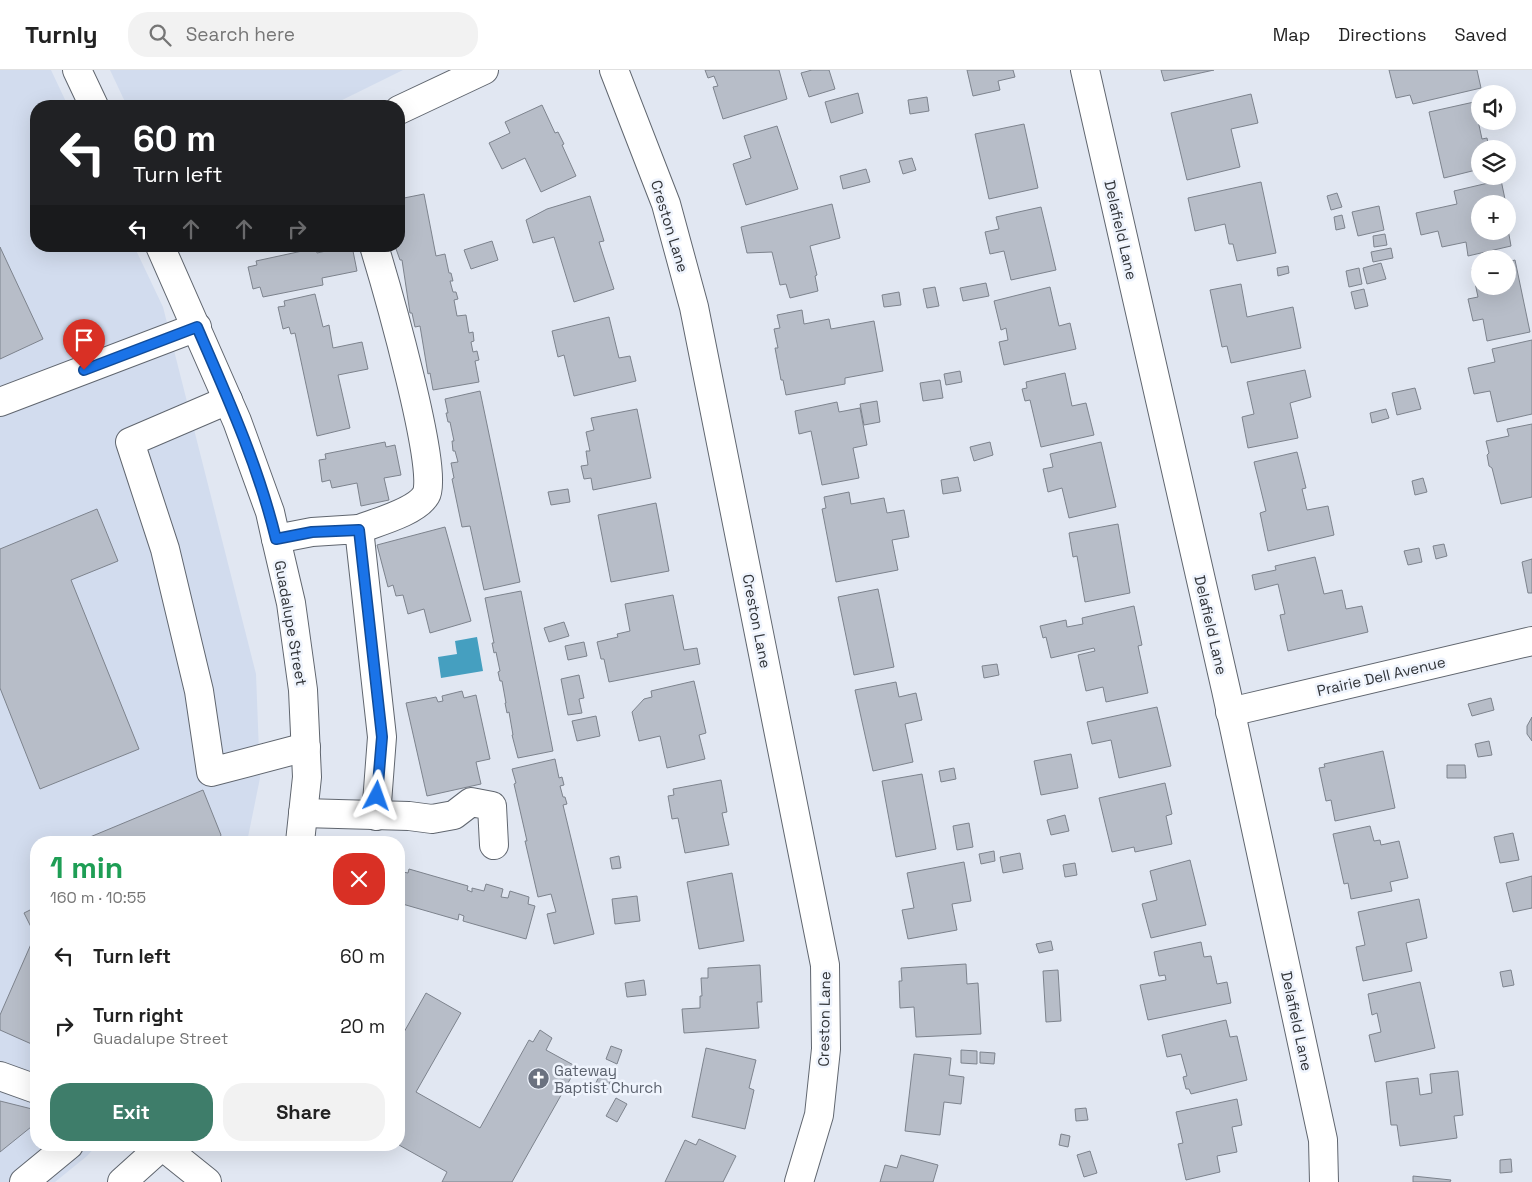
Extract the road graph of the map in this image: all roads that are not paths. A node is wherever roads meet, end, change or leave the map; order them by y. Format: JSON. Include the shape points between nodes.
{"nodes":[{"id":1,"x":77,"y":70,"type":"edge"},
{"id":2,"x":484,"y":70,"type":"edge"},
{"id":3,"x":614,"y":70,"type":"edge"},
{"id":4,"x":1085,"y":70,"type":"edge"},
{"id":5,"x":91,"y":100,"type":"edge"},
{"id":6,"x":405,"y":107,"type":"edge"},
{"id":7,"x":163,"y":252,"type":"edge"},
{"id":8,"x":376,"y":252,"type":"edge"},
{"id":9,"x":197,"y":327,"type":"junction"},
{"id":10,"x":228,"y":400,"type":"junction"},
{"id":11,"x":0,"y":402,"type":"edge"},
{"id":12,"x":359,"y":530,"type":"junction"},
{"id":13,"x":276,"y":539,"type":"junction"},
{"id":14,"x":1532,"y":641,"type":"edge"},
{"id":15,"x":1230,"y":712,"type":"junction"},
{"id":16,"x":306,"y":748,"type":"junction"},
{"id":17,"x":304,"y":813,"type":"junction"},
{"id":18,"x":376,"y":816,"type":"junction"},
{"id":19,"x":301,"y":836,"type":"edge"},
{"id":20,"x":494,"y":845,"type":"dead end"},
{"id":21,"x":0,"y":1076,"type":"edge"},
{"id":22,"x":30,"y":1087,"type":"edge"},
{"id":23,"x":62,"y":1151,"type":"edge"},
{"id":24,"x":156,"y":1151,"type":"edge"},
{"id":25,"x":169,"y":1151,"type":"edge"},
{"id":26,"x":24,"y":1182,"type":"edge"},
{"id":27,"x":122,"y":1182,"type":"edge"},
{"id":28,"x":207,"y":1182,"type":"edge"},
{"id":29,"x":798,"y":1182,"type":"edge"},
{"id":30,"x":1324,"y":1182,"type":"edge"}],
"edges":[{"from":1,"to":5,"type":"street"},
{"from":2,"to":6,"type":"street"},
{"from":3,"to":29,"type":"street","name":"Creston Lane","via":[[666,204],[694,307],[825,965],[826,1049],[819,1115]]},
{"from":4,"to":15,"type":"street","name":"Delafield Lane"},
{"from":7,"to":9,"type":"street","name":"Guadalupe Street"},
{"from":8,"to":12,"type":"street","via":[[396,322],[427,458],[429,485],[426,495],[416,506]]},
{"from":9,"to":10,"type":"street","name":"Guadalupe Street"},
{"from":9,"to":11,"type":"street"},
{"from":10,"to":13,"type":"street","name":"Guadalupe Street","via":[[270,512]]},
{"from":10,"to":16,"type":"street","via":[[130,442],[165,549],[199,691],[211,772]]},
{"from":12,"to":13,"type":"street","via":[[312,532]]},
{"from":12,"to":18,"type":"street","via":[[382,737]]},
{"from":13,"to":16,"type":"street","name":"Guadalupe Street","via":[[291,603],[303,690]]},
{"from":14,"to":15,"type":"street","name":"Prairie Dell Avenue"},
{"from":15,"to":30,"type":"street","name":"Delafield Lane","via":[[1323,1140]]},
{"from":16,"to":17,"type":"street","name":"Guadalupe Street"},
{"from":17,"to":18,"type":"street"},
{"from":17,"to":19,"type":"street","name":"Guadalupe Street"},
{"from":18,"to":20,"type":"street","via":[[432,819],[454,815],[471,802],[492,806]]},
{"from":21,"to":22,"type":"street"},
{"from":23,"to":26,"type":"street"},
{"from":24,"to":27,"type":"street"},
{"from":25,"to":28,"type":"street"}]}
